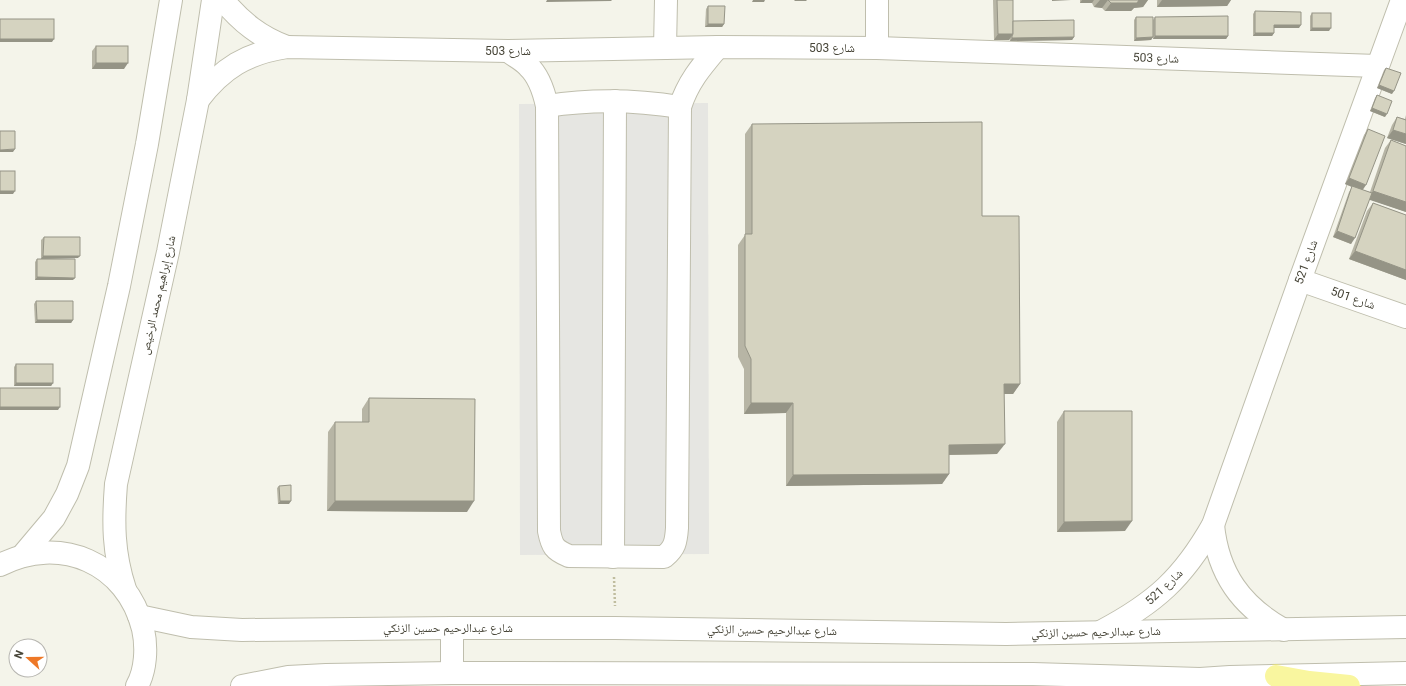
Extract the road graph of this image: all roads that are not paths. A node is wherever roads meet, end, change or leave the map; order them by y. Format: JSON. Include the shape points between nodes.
{"nodes":[{"id":1,"x":171,"y":0,"type":"edge"},
{"id":2,"x":213,"y":0,"type":"edge"},
{"id":3,"x":223,"y":0,"type":"edge"},
{"id":4,"x":666,"y":0,"type":"edge"},
{"id":5,"x":876,"y":0,"type":"edge"},
{"id":6,"x":1402,"y":0,"type":"edge"},
{"id":7,"x":287,"y":47,"type":"junction"},
{"id":8,"x":718,"y":47,"type":"junction"},
{"id":9,"x":665,"y":48,"type":"junction"},
{"id":10,"x":877,"y":48,"type":"junction"},
{"id":11,"x":508,"y":51,"type":"junction"},
{"id":12,"x":1377,"y":66,"type":"junction"},
{"id":13,"x":198,"y":100,"type":"junction"},
{"id":14,"x":615,"y":101,"type":"junction"},
{"id":15,"x":547,"y":106,"type":"junction"},
{"id":16,"x":680,"y":107,"type":"junction"},
{"id":17,"x":1300,"y":280,"type":"junction"},
{"id":18,"x":1406,"y":317,"type":"edge"},
{"id":19,"x":1213,"y":525,"type":"junction"},
{"id":20,"x":22,"y":556,"type":"junction"},
{"id":21,"x":613,"y":557,"type":"junction"},
{"id":22,"x":0,"y":565,"type":"edge"},
{"id":23,"x":125,"y":589,"type":"junction"},
{"id":24,"x":139,"y":616,"type":"junction"},
{"id":25,"x":1406,"y":627,"type":"edge"},
{"id":26,"x":452,"y":628,"type":"junction"},
{"id":27,"x":1284,"y":630,"type":"junction"},
{"id":28,"x":1100,"y":632,"type":"junction"},
{"id":29,"x":452,"y":673,"type":"junction"},
{"id":30,"x":1406,"y":673,"type":"edge"},
{"id":31,"x":1033,"y":674,"type":"junction"},
{"id":32,"x":1276,"y":676,"type":"junction"},
{"id":33,"x":1197,"y":683,"type":"edge"},
{"id":34,"x":138,"y":686,"type":"edge"},
{"id":35,"x":242,"y":686,"type":"edge"},
{"id":36,"x":1058,"y":686,"type":"edge"},
{"id":37,"x":1349,"y":686,"type":"edge"}],
"edges":[{"from":1,"to":20,"type":"street","via":[[147,144],[119,286],[78,466],[54,518]]},
{"from":2,"to":13,"type":"street","name":"شارع إبراهيم محمد الرخيص"},
{"from":3,"to":7,"type":"street","name":"شارع 503","via":[[257,33]]},
{"from":4,"to":9,"type":"street"},
{"from":5,"to":10,"type":"street"},
{"from":6,"to":12,"type":"street","name":"شارع 521"},
{"from":7,"to":11,"type":"street","name":"شارع 503"},
{"from":7,"to":13,"type":"street","name":"شارع 503","via":[[271,49],[239,61],[216,78]]},
{"from":8,"to":9,"type":"street","name":"شارع 503"},
{"from":8,"to":10,"type":"street","name":"شارع 503"},
{"from":8,"to":16,"type":"street","via":[[696,72],[684,92]]},
{"from":9,"to":11,"type":"street","name":"شارع 503"},
{"from":10,"to":12,"type":"street","name":"شارع 503"},
{"from":11,"to":15,"type":"street","via":[[529,66],[538,79]]},
{"from":12,"to":17,"type":"street","name":"شارع 521"},
{"from":13,"to":23,"type":"street","name":"شارع إبراهيم محمد الرخيص","via":[[168,252],[116,484],[113,516],[115,547]]},
{"from":14,"to":15,"type":"street","via":[[570,102]]},
{"from":14,"to":16,"type":"street"},
{"from":14,"to":21,"type":"street"},
{"from":15,"to":21,"type":"street","via":[[549,531],[552,544],[559,552],[569,556]]},
{"from":16,"to":21,"type":"street","via":[[676,541],[672,550],[664,557]]},
{"from":17,"to":18,"type":"street","name":"شارع 501"},
{"from":17,"to":19,"type":"street","name":"شارع 521"},
{"from":19,"to":27,"type":"street","name":"شارع 521","via":[[1220,560],[1236,590],[1258,613]]},
{"from":19,"to":28,"type":"street","name":"شارع 521","via":[[1201,547],[1174,581],[1141,609]]},
{"from":20,"to":22,"type":"street"},
{"from":20,"to":23,"type":"street","via":[[41,552],[79,557],[96,564]]},
{"from":23,"to":24,"type":"street"},
{"from":24,"to":26,"type":"street","name":"شارع عبدالرحيم حسين الزنكي","via":[[216,630]]},
{"from":24,"to":34,"type":"street","via":[[144,638],[144,660]]},
{"from":25,"to":27,"type":"street","name":"شارع عبدالرحيم حسين الزنكي"},
{"from":26,"to":28,"type":"street","name":"شارع عبدالرحيم حسين الزنكي","via":[[1006,634]]},
{"from":26,"to":29,"type":"street"},
{"from":27,"to":28,"type":"street","name":"شارع عبدالرحيم حسين الزنكي"},
{"from":29,"to":31,"type":"street"},
{"from":29,"to":35,"type":"street","via":[[288,677]]},
{"from":30,"to":32,"type":"street"},
{"from":31,"to":33,"type":"street"},
{"from":31,"to":36,"type":"street"},
{"from":32,"to":33,"type":"street"},
{"from":32,"to":37,"type":"main road"}]}
